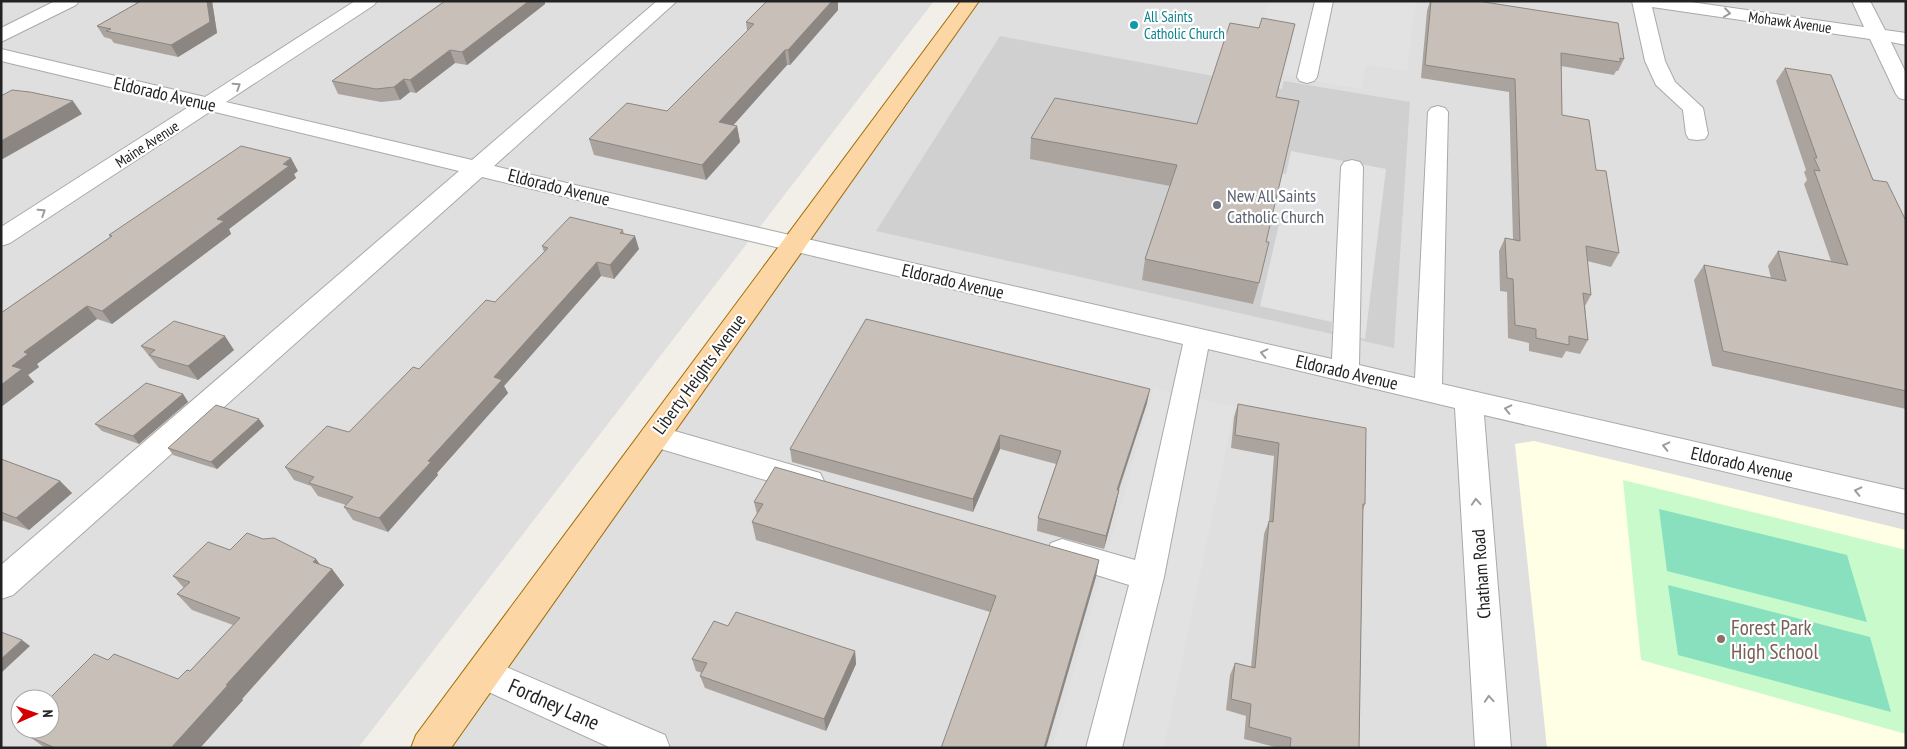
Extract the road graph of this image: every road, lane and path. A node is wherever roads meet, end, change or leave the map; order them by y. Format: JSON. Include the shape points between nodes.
{"nodes":[{"id":1,"x":70,"y":1,"type":"edge"},
{"id":2,"x":368,"y":1,"type":"edge"},
{"id":3,"x":668,"y":1,"type":"edge"},
{"id":4,"x":970,"y":1,"type":"edge"},
{"id":5,"x":1324,"y":1,"type":"edge"},
{"id":6,"x":1641,"y":1,"type":"edge"},
{"id":7,"x":1644,"y":1,"type":"edge"},
{"id":8,"x":1861,"y":1,"type":"edge"},
{"id":9,"x":1877,"y":34,"type":"junction"},
{"id":10,"x":1,"y":36,"type":"edge"},
{"id":11,"x":1906,"y":39,"type":"edge"},
{"id":12,"x":1,"y":55,"type":"edge"},
{"id":13,"x":1308,"y":77,"type":"dead end"},
{"id":14,"x":1906,"y":94,"type":"edge"},
{"id":15,"x":209,"y":104,"type":"junction"},
{"id":16,"x":1438,"y":112,"type":"dead end"},
{"id":17,"x":1697,"y":134,"type":"dead end"},
{"id":18,"x":1352,"y":167,"type":"dead end"},
{"id":19,"x":477,"y":168,"type":"junction"},
{"id":20,"x":1,"y":238,"type":"edge"},
{"id":21,"x":794,"y":244,"type":"junction"},
{"id":22,"x":1198,"y":338,"type":"junction"},
{"id":23,"x":1345,"y":372,"type":"junction"},
{"id":24,"x":1428,"y":391,"type":"junction"},
{"id":25,"x":1470,"y":400,"type":"junction"},
{"id":26,"x":654,"y":436,"type":"junction"},
{"id":27,"x":834,"y":488,"type":"edge"},
{"id":28,"x":1906,"y":502,"type":"edge"},
{"id":29,"x":1034,"y":544,"type":"edge"},
{"id":30,"x":1148,"y":576,"type":"junction"},
{"id":31,"x":1,"y":585,"type":"edge"},
{"id":32,"x":483,"y":673,"type":"junction"},
{"id":33,"x":429,"y":748,"type":"edge"},
{"id":34,"x":652,"y":748,"type":"edge"},
{"id":35,"x":1104,"y":748,"type":"edge"},
{"id":36,"x":1492,"y":748,"type":"edge"}],
"edges":[{"from":1,"to":10,"type":"street"},
{"from":15,"to":2,"type":"street","name":"Maine Avenue","one_way":true},
{"from":3,"to":19,"type":"street"},
{"from":4,"to":21,"type":"main road","name":"Liberty Heights Avenue"},
{"from":5,"to":13,"type":"street"},
{"from":6,"to":17,"type":"street","via":[[1655,61],[1666,85],[1693,108]]},
{"from":7,"to":9,"type":"street","name":"Mohawk Avenue","one_way":true},
{"from":8,"to":9,"type":"street"},
{"from":9,"to":11,"type":"street","name":"Mohawk Avenue"},
{"from":9,"to":14,"type":"street"},
{"from":12,"to":15,"type":"street","name":"Eldorado Avenue"},
{"from":15,"to":19,"type":"street","name":"Eldorado Avenue"},
{"from":20,"to":15,"type":"street","name":"Maine Avenue","one_way":true},
{"from":16,"to":24,"type":"street"},
{"from":18,"to":23,"type":"street"},
{"from":19,"to":21,"type":"street","name":"Eldorado Avenue"},
{"from":19,"to":31,"type":"street"},
{"from":21,"to":22,"type":"street","name":"Eldorado Avenue"},
{"from":21,"to":26,"type":"main road","name":"Liberty Heights Avenue"},
{"from":23,"to":22,"type":"street","name":"Eldorado Avenue","one_way":true},
{"from":22,"to":30,"type":"street"},
{"from":23,"to":24,"type":"street","name":"Eldorado Avenue"},
{"from":24,"to":25,"type":"street","name":"Eldorado Avenue"},
{"from":28,"to":25,"type":"street","name":"Eldorado Avenue","one_way":true},
{"from":36,"to":25,"type":"street","name":"Chatham Road","one_way":true},
{"from":26,"to":27,"type":"street"},
{"from":26,"to":32,"type":"main road","name":"Liberty Heights Avenue"},
{"from":29,"to":30,"type":"street"},
{"from":30,"to":35,"type":"street"},
{"from":32,"to":33,"type":"main road","name":"Liberty Heights Avenue"},
{"from":32,"to":34,"type":"street","name":"Fordney Lane"}]}
